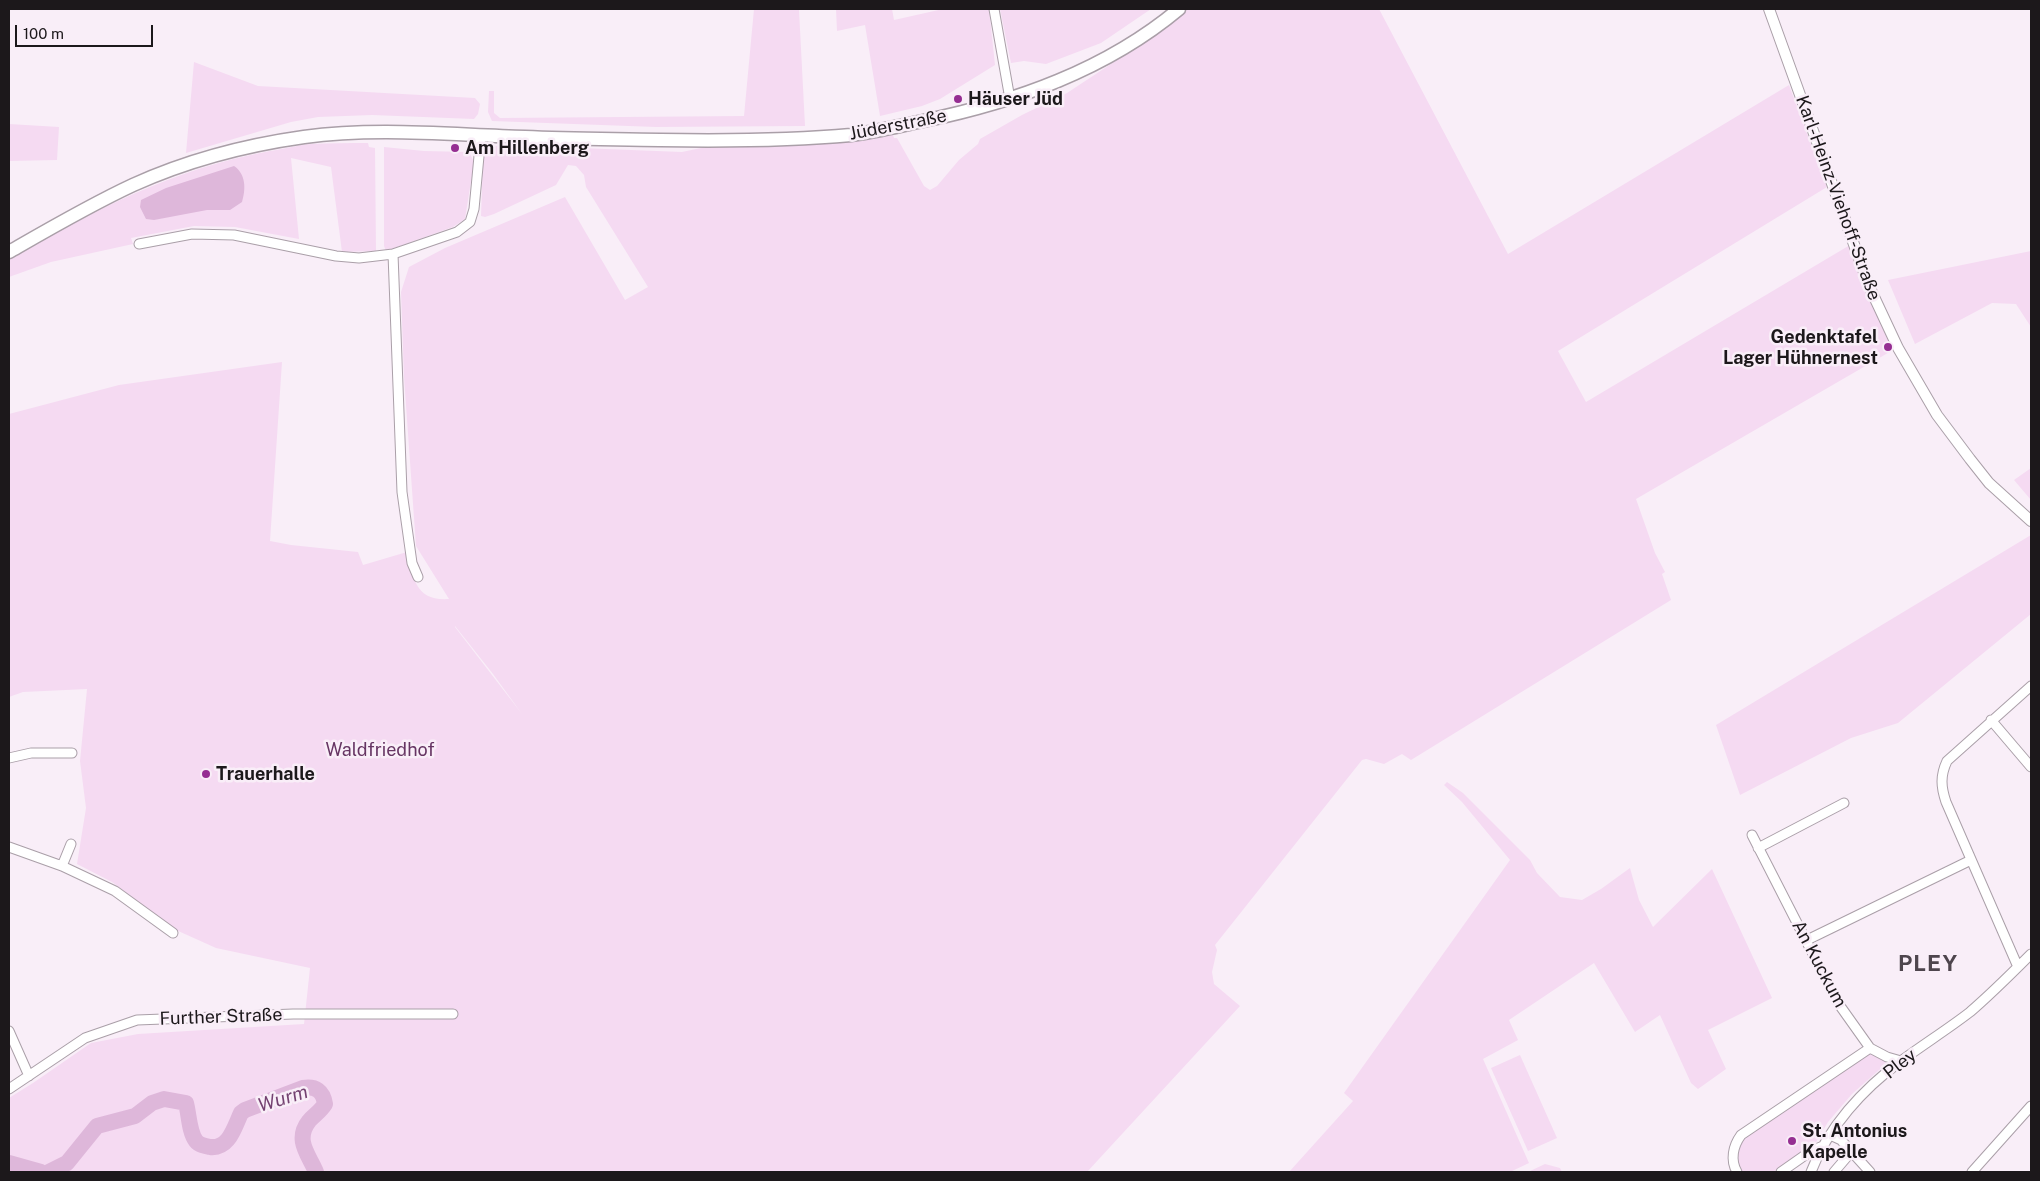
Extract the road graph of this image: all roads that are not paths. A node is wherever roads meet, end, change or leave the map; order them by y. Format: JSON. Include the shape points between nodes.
{"nodes":[{"id":1,"x":994,"y":9,"type":"edge"},
{"id":2,"x":1179,"y":9,"type":"edge"},
{"id":3,"x":1769,"y":9,"type":"edge"},
{"id":4,"x":1010,"y":99,"type":"junction"},
{"id":5,"x":481,"y":135,"type":"junction"},
{"id":6,"x":139,"y":244,"type":"dead end"},
{"id":7,"x":9,"y":252,"type":"edge"},
{"id":8,"x":393,"y":254,"type":"junction"},
{"id":9,"x":2031,"y":521,"type":"edge"},
{"id":10,"x":418,"y":577,"type":"dead end"},
{"id":11,"x":2031,"y":686,"type":"edge"},
{"id":12,"x":1991,"y":720,"type":"junction"},
{"id":13,"x":72,"y":753,"type":"dead end"},
{"id":14,"x":9,"y":758,"type":"edge"},
{"id":15,"x":2031,"y":766,"type":"edge"},
{"id":16,"x":1844,"y":803,"type":"dead end"},
{"id":17,"x":1752,"y":835,"type":"dead end"},
{"id":18,"x":71,"y":844,"type":"dead end"},
{"id":19,"x":9,"y":846,"type":"edge"},
{"id":20,"x":1758,"y":848,"type":"junction"},
{"id":21,"x":1971,"y":860,"type":"junction"},
{"id":22,"x":62,"y":866,"type":"junction"},
{"id":23,"x":172,"y":933,"type":"dead end"},
{"id":24,"x":1806,"y":941,"type":"junction"},
{"id":25,"x":2031,"y":954,"type":"edge"},
{"id":26,"x":2018,"y":967,"type":"junction"},
{"id":27,"x":453,"y":1014,"type":"dead end"},
{"id":28,"x":9,"y":1031,"type":"edge"},
{"id":29,"x":1870,"y":1048,"type":"junction"},
{"id":30,"x":1901,"y":1061,"type":"junction"},
{"id":31,"x":29,"y":1076,"type":"junction"},
{"id":32,"x":9,"y":1089,"type":"edge"},
{"id":33,"x":2031,"y":1106,"type":"edge"},
{"id":34,"x":1830,"y":1134,"type":"junction"},
{"id":35,"x":1823,"y":1146,"type":"junction"},
{"id":36,"x":1852,"y":1151,"type":"junction"},
{"id":37,"x":1790,"y":1170,"type":"edge"},
{"id":38,"x":1738,"y":1172,"type":"edge"},
{"id":39,"x":1781,"y":1172,"type":"edge"},
{"id":40,"x":1811,"y":1172,"type":"edge"},
{"id":41,"x":1834,"y":1172,"type":"edge"},
{"id":42,"x":1870,"y":1172,"type":"edge"},
{"id":43,"x":1972,"y":1172,"type":"edge"}],
"edges":[{"from":1,"to":4,"type":"street"},
{"from":2,"to":4,"type":"main road","name":"Jüderstraße","via":[[1122,50],[1060,80]]},
{"from":3,"to":9,"type":"street","name":"Karl-Heinz-Viehoff-Straße","via":[[1869,286],[1898,348],[1937,416],[1970,459],[1989,483]]},
{"from":4,"to":5,"type":"main road","name":"Jüderstraße","via":[[890,128],[801,139],[728,141]]},
{"from":5,"to":7,"type":"main road","name":"Jüderstraße","via":[[372,133],[308,137],[231,152],[136,184],[93,204]]},
{"from":5,"to":8,"type":"street","via":[[470,222],[457,232]]},
{"from":6,"to":8,"type":"street","via":[[192,234],[234,235],[336,256],[366,258]]},
{"from":8,"to":10,"type":"street","via":[[402,492],[412,563]]},
{"from":11,"to":12,"type":"street"},
{"from":12,"to":15,"type":"street"},
{"from":12,"to":21,"type":"street","via":[[1947,761],[1942,778],[1946,802]]},
{"from":13,"to":14,"type":"street","via":[[31,753]]},
{"from":16,"to":20,"type":"street"},
{"from":17,"to":20,"type":"street","name":"An Kuckum"},
{"from":18,"to":22,"type":"street"},
{"from":19,"to":22,"type":"street"},
{"from":20,"to":24,"type":"street","name":"An Kuckum"},
{"from":21,"to":24,"type":"street"},
{"from":21,"to":26,"type":"street"},
{"from":22,"to":23,"type":"street","via":[[115,891]]},
{"from":24,"to":29,"type":"street","name":"An Kuckum","via":[[1838,1003]]},
{"from":25,"to":26,"type":"street","name":"Pley"},
{"from":26,"to":30,"type":"street","name":"Pley","via":[[1970,1011]]},
{"from":27,"to":31,"type":"street","name":"Further Straße","via":[[293,1014],[137,1020],[85,1038]]},
{"from":28,"to":31,"type":"street"},
{"from":29,"to":30,"type":"street","name":"An Kuckum"},
{"from":29,"to":38,"type":"street","name":"Pley","via":[[1740,1135],[1733,1155]]},
{"from":30,"to":34,"type":"street","name":"Pley","via":[[1859,1098]]},
{"from":31,"to":32,"type":"street","name":"Further Straße"},
{"from":33,"to":43,"type":"street"},
{"from":34,"to":35,"type":"street","name":"Pley"},
{"from":34,"to":36,"type":"street"},
{"from":35,"to":37,"type":"street","via":[[1811,1151]]},
{"from":35,"to":40,"type":"street","name":"Pley"},
{"from":36,"to":41,"type":"street"},
{"from":36,"to":42,"type":"street"},
{"from":37,"to":39,"type":"street"}]}
